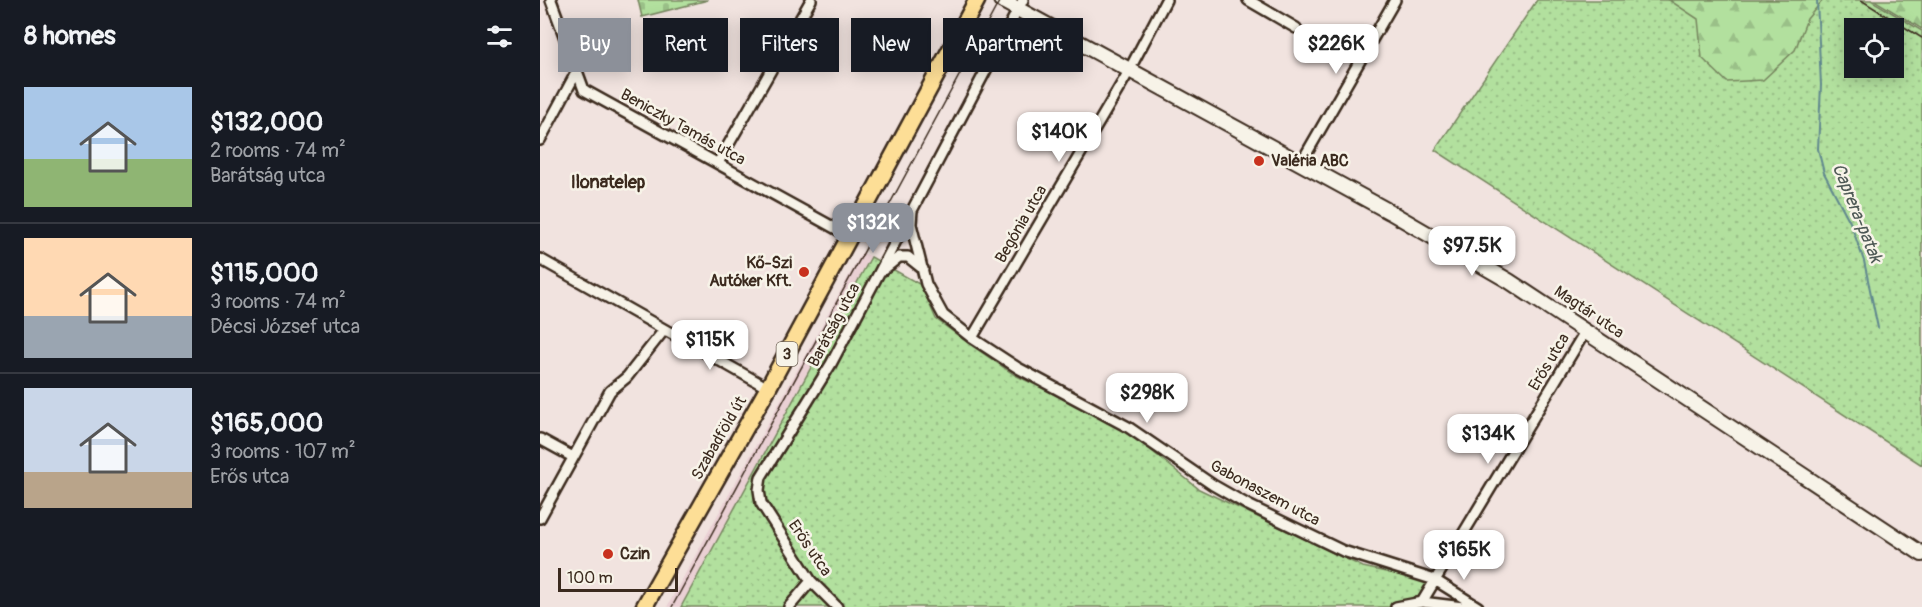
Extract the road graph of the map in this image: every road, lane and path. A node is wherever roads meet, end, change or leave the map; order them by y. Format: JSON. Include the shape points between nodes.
{"nodes":[{"id":1,"x":552,"y":0,"type":"edge"},
{"id":2,"x":811,"y":0,"type":"edge"},
{"id":3,"x":977,"y":0,"type":"edge"},
{"id":4,"x":1001,"y":0,"type":"edge"},
{"id":5,"x":1167,"y":0,"type":"edge"},
{"id":6,"x":1248,"y":0,"type":"edge"},
{"id":7,"x":1395,"y":0,"type":"edge"},
{"id":8,"x":1021,"y":4,"type":"edge"},
{"id":9,"x":1296,"y":28,"type":"dead end"},
{"id":10,"x":1128,"y":68,"type":"junction"},
{"id":11,"x":576,"y":73,"type":"junction"},
{"id":12,"x":540,"y":140,"type":"edge"},
{"id":13,"x":1301,"y":163,"type":"junction"},
{"id":14,"x":718,"y":164,"type":"junction"},
{"id":15,"x":912,"y":210,"type":"junction"},
{"id":16,"x":851,"y":237,"type":"junction"},
{"id":17,"x":540,"y":259,"type":"edge"},
{"id":18,"x":923,"y":269,"type":"junction"},
{"id":19,"x":878,"y":273,"type":"junction"},
{"id":20,"x":664,"y":330,"type":"junction"},
{"id":21,"x":1586,"y":330,"type":"junction"},
{"id":22,"x":972,"y":338,"type":"junction"},
{"id":23,"x":768,"y":388,"type":"junction"},
{"id":24,"x":540,"y":439,"type":"edge"},
{"id":25,"x":573,"y":458,"type":"junction"},
{"id":26,"x":761,"y":503,"type":"joint"},
{"id":27,"x":540,"y":518,"type":"edge"},
{"id":28,"x":1922,"y":554,"type":"edge"},
{"id":29,"x":1435,"y":580,"type":"junction"},
{"id":30,"x":811,"y":581,"type":"junction"},
{"id":31,"x":1422,"y":602,"type":"junction"},
{"id":32,"x":644,"y":607,"type":"edge"},
{"id":33,"x":789,"y":607,"type":"edge"},
{"id":34,"x":837,"y":607,"type":"edge"},
{"id":35,"x":1396,"y":607,"type":"edge"},
{"id":36,"x":1463,"y":607,"type":"edge"},
{"id":37,"x":1478,"y":607,"type":"edge"}],
"edges":[{"from":1,"to":11,"type":"street","name":"Beniczky Tamás utca"},
{"from":2,"to":14,"type":"street"},
{"from":3,"to":16,"type":"main road","name":"Szabadföld út","number":"3"},
{"from":4,"to":8,"type":"street","name":"Magtár utca"},
{"from":5,"to":10,"type":"street","name":"Begónia utca"},
{"from":6,"to":9,"type":"street"},
{"from":7,"to":13,"type":"street"},
{"from":8,"to":10,"type":"street","name":"Magtár utca"},
{"from":8,"to":15,"type":"street","name":"Barátság utca"},
{"from":10,"to":13,"type":"street","name":"Magtár utca"},
{"from":10,"to":22,"type":"street","name":"Begónia utca"},
{"from":11,"to":12,"type":"street"},
{"from":11,"to":14,"type":"street","name":"Beniczky Tamás utca","via":[[584,90]]},
{"from":13,"to":21,"type":"street","name":"Magtár utca","via":[[1509,280]]},
{"from":14,"to":16,"type":"street","name":"Beniczky Tamás utca"},
{"from":15,"to":18,"type":"street","name":"Gabonaszem utca","via":[[911,224]]},
{"from":15,"to":19,"type":"street","name":"Barátság utca"},
{"from":16,"to":23,"type":"main road","name":"Szabadföld út","number":"3"},
{"from":17,"to":20,"type":"street"},
{"from":18,"to":19,"type":"street","via":[[908,257],[899,257]]},
{"from":18,"to":22,"type":"street","name":"Gabonaszem utca","via":[[926,284],[943,315]]},
{"from":19,"to":26,"type":"street","name":"Barátság utca","via":[[831,364],[761,477]]},
{"from":20,"to":23,"type":"street"},
{"from":20,"to":25,"type":"street","via":[[627,377],[610,391]]},
{"from":21,"to":28,"type":"street","name":"Magtár utca"},
{"from":21,"to":29,"type":"street","name":"Erős utca"},
{"from":22,"to":29,"type":"street","name":"Gabonaszem utca","via":[[1018,368],[1128,427],[1248,505],[1343,551]]},
{"from":23,"to":32,"type":"main road","name":"Szabadföld út","number":"3"},
{"from":24,"to":25,"type":"street"},
{"from":25,"to":27,"type":"street"},
{"from":26,"to":30,"type":"street","name":"Erős utca"},
{"from":29,"to":31,"type":"street","name":"Erős utca"},
{"from":29,"to":37,"type":"street","name":"Gabonaszem utca"},
{"from":30,"to":33,"type":"street"},
{"from":30,"to":34,"type":"street","name":"Erős utca"},
{"from":31,"to":35,"type":"street"},
{"from":31,"to":36,"type":"street"}]}
